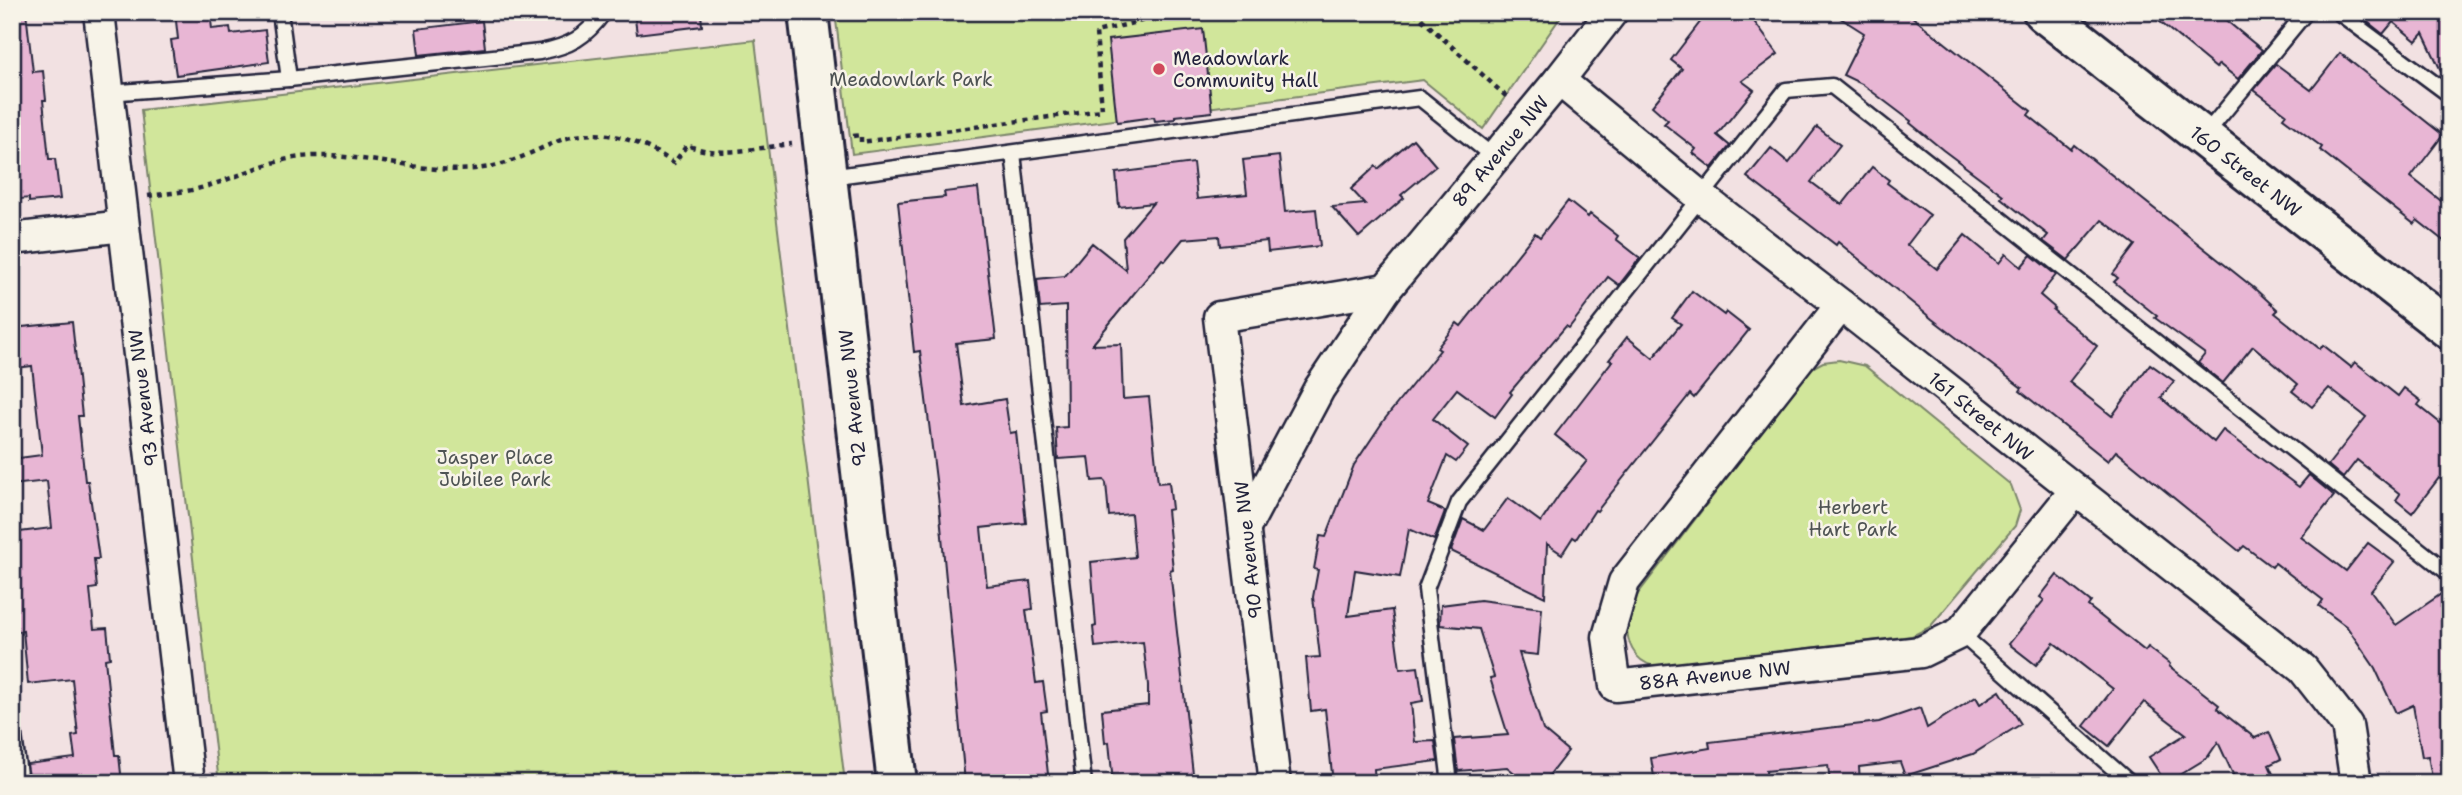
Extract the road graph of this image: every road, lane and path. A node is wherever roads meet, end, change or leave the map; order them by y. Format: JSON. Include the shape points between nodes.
{"nodes":[{"id":1,"x":99,"y":12,"type":"edge"},
{"id":2,"x":280,"y":12,"type":"edge"},
{"id":3,"x":604,"y":12,"type":"edge"},
{"id":4,"x":808,"y":12,"type":"edge"},
{"id":5,"x":1178,"y":12,"type":"edge"},
{"id":6,"x":1414,"y":12,"type":"edge"},
{"id":7,"x":1612,"y":12,"type":"edge"},
{"id":8,"x":2043,"y":12,"type":"edge"},
{"id":9,"x":2306,"y":12,"type":"edge"},
{"id":10,"x":2338,"y":12,"type":"edge"},
{"id":11,"x":289,"y":79,"type":"junction"},
{"id":12,"x":1559,"y":80,"type":"junction"},
{"id":13,"x":108,"y":93,"type":"junction"},
{"id":14,"x":2450,"y":95,"type":"edge"},
{"id":15,"x":1528,"y":116,"type":"junction"},
{"id":16,"x":2203,"y":138,"type":"junction"},
{"id":17,"x":823,"y":140,"type":"junction"},
{"id":18,"x":1013,"y":153,"type":"junction"},
{"id":19,"x":1495,"y":158,"type":"junction"},
{"id":20,"x":827,"y":178,"type":"junction"},
{"id":21,"x":1701,"y":197,"type":"junction"},
{"id":22,"x":121,"y":213,"type":"junction"},
{"id":23,"x":12,"y":239,"type":"edge"},
{"id":24,"x":1386,"y":289,"type":"junction"},
{"id":25,"x":1842,"y":305,"type":"junction"},
{"id":26,"x":2450,"y":330,"type":"edge"},
{"id":27,"x":2075,"y":491,"type":"junction"},
{"id":28,"x":1246,"y":526,"type":"junction"},
{"id":29,"x":2450,"y":574,"type":"edge"},
{"id":30,"x":1960,"y":633,"type":"junction"},
{"id":31,"x":12,"y":719,"type":"edge"},
{"id":32,"x":20,"y":783,"type":"edge"},
{"id":33,"x":189,"y":783,"type":"edge"},
{"id":34,"x":897,"y":783,"type":"edge"},
{"id":35,"x":1084,"y":783,"type":"edge"},
{"id":36,"x":1275,"y":783,"type":"edge"},
{"id":37,"x":1450,"y":783,"type":"edge"},
{"id":38,"x":2130,"y":783,"type":"edge"},
{"id":39,"x":2356,"y":783,"type":"edge"}],
"edges":[{"from":1,"to":13,"type":"street","name":"93 Avenue NW"},
{"from":2,"to":11,"type":"lane"},
{"from":3,"to":11,"type":"lane","via":[[588,32],[563,47]]},
{"from":4,"to":17,"type":"street","name":"92 Avenue NW"},
{"from":5,"to":17,"type":"path","via":[[1096,32],[1102,110],[861,142],[861,135]]},
{"from":6,"to":15,"type":"path"},
{"from":7,"to":12,"type":"street","name":"89 Avenue NW"},
{"from":8,"to":16,"type":"street","name":"160 Street NW"},
{"from":9,"to":16,"type":"lane"},
{"from":10,"to":14,"type":"lane"},
{"from":11,"to":13,"type":"lane"},
{"from":12,"to":15,"type":"street","name":"89 Avenue NW"},
{"from":12,"to":21,"type":"street","name":"161 Street NW"},
{"from":13,"to":22,"type":"street","name":"93 Avenue NW"},
{"from":15,"to":19,"type":"street","name":"89 Avenue NW"},
{"from":16,"to":26,"type":"street","name":"160 Street NW"},
{"from":17,"to":20,"type":"street","name":"92 Avenue NW"},
{"from":17,"to":22,"type":"path","via":[[713,152],[687,145],[674,163],[632,139],[611,135],[564,139],[483,168],[297,157]]},
{"from":18,"to":19,"type":"lane","via":[[1419,98]]},
{"from":18,"to":20,"type":"lane"},
{"from":18,"to":35,"type":"lane"},
{"from":19,"to":24,"type":"street","name":"89 Avenue NW"},
{"from":20,"to":34,"type":"street","name":"92 Avenue NW"},
{"from":21,"to":25,"type":"street","name":"161 Street NW"},
{"from":21,"to":29,"type":"lane","via":[[1786,90],[1832,86]]},
{"from":21,"to":37,"type":"lane","via":[[1459,502],[1426,589]]},
{"from":22,"to":23,"type":"street"},
{"from":22,"to":33,"type":"street","name":"93 Avenue NW"},
{"from":24,"to":28,"type":"street","name":"89 Avenue NW","via":[[1319,389]]},
{"from":24,"to":28,"type":"street","name":"90 Avenue NW","via":[[1220,317]]},
{"from":25,"to":27,"type":"street","name":"161 Street NW"},
{"from":25,"to":30,"type":"street","name":"88A Avenue NW","via":[[1624,582],[1608,637],[1615,685],[1920,652]]},
{"from":27,"to":30,"type":"street","name":"88A Avenue NW"},
{"from":27,"to":39,"type":"street","name":"161 Street NW","via":[[2303,669],[2347,725]]},
{"from":28,"to":36,"type":"street","name":"90 Avenue NW"},
{"from":30,"to":38,"type":"lane"},
{"from":31,"to":32,"type":"lane"}]}
